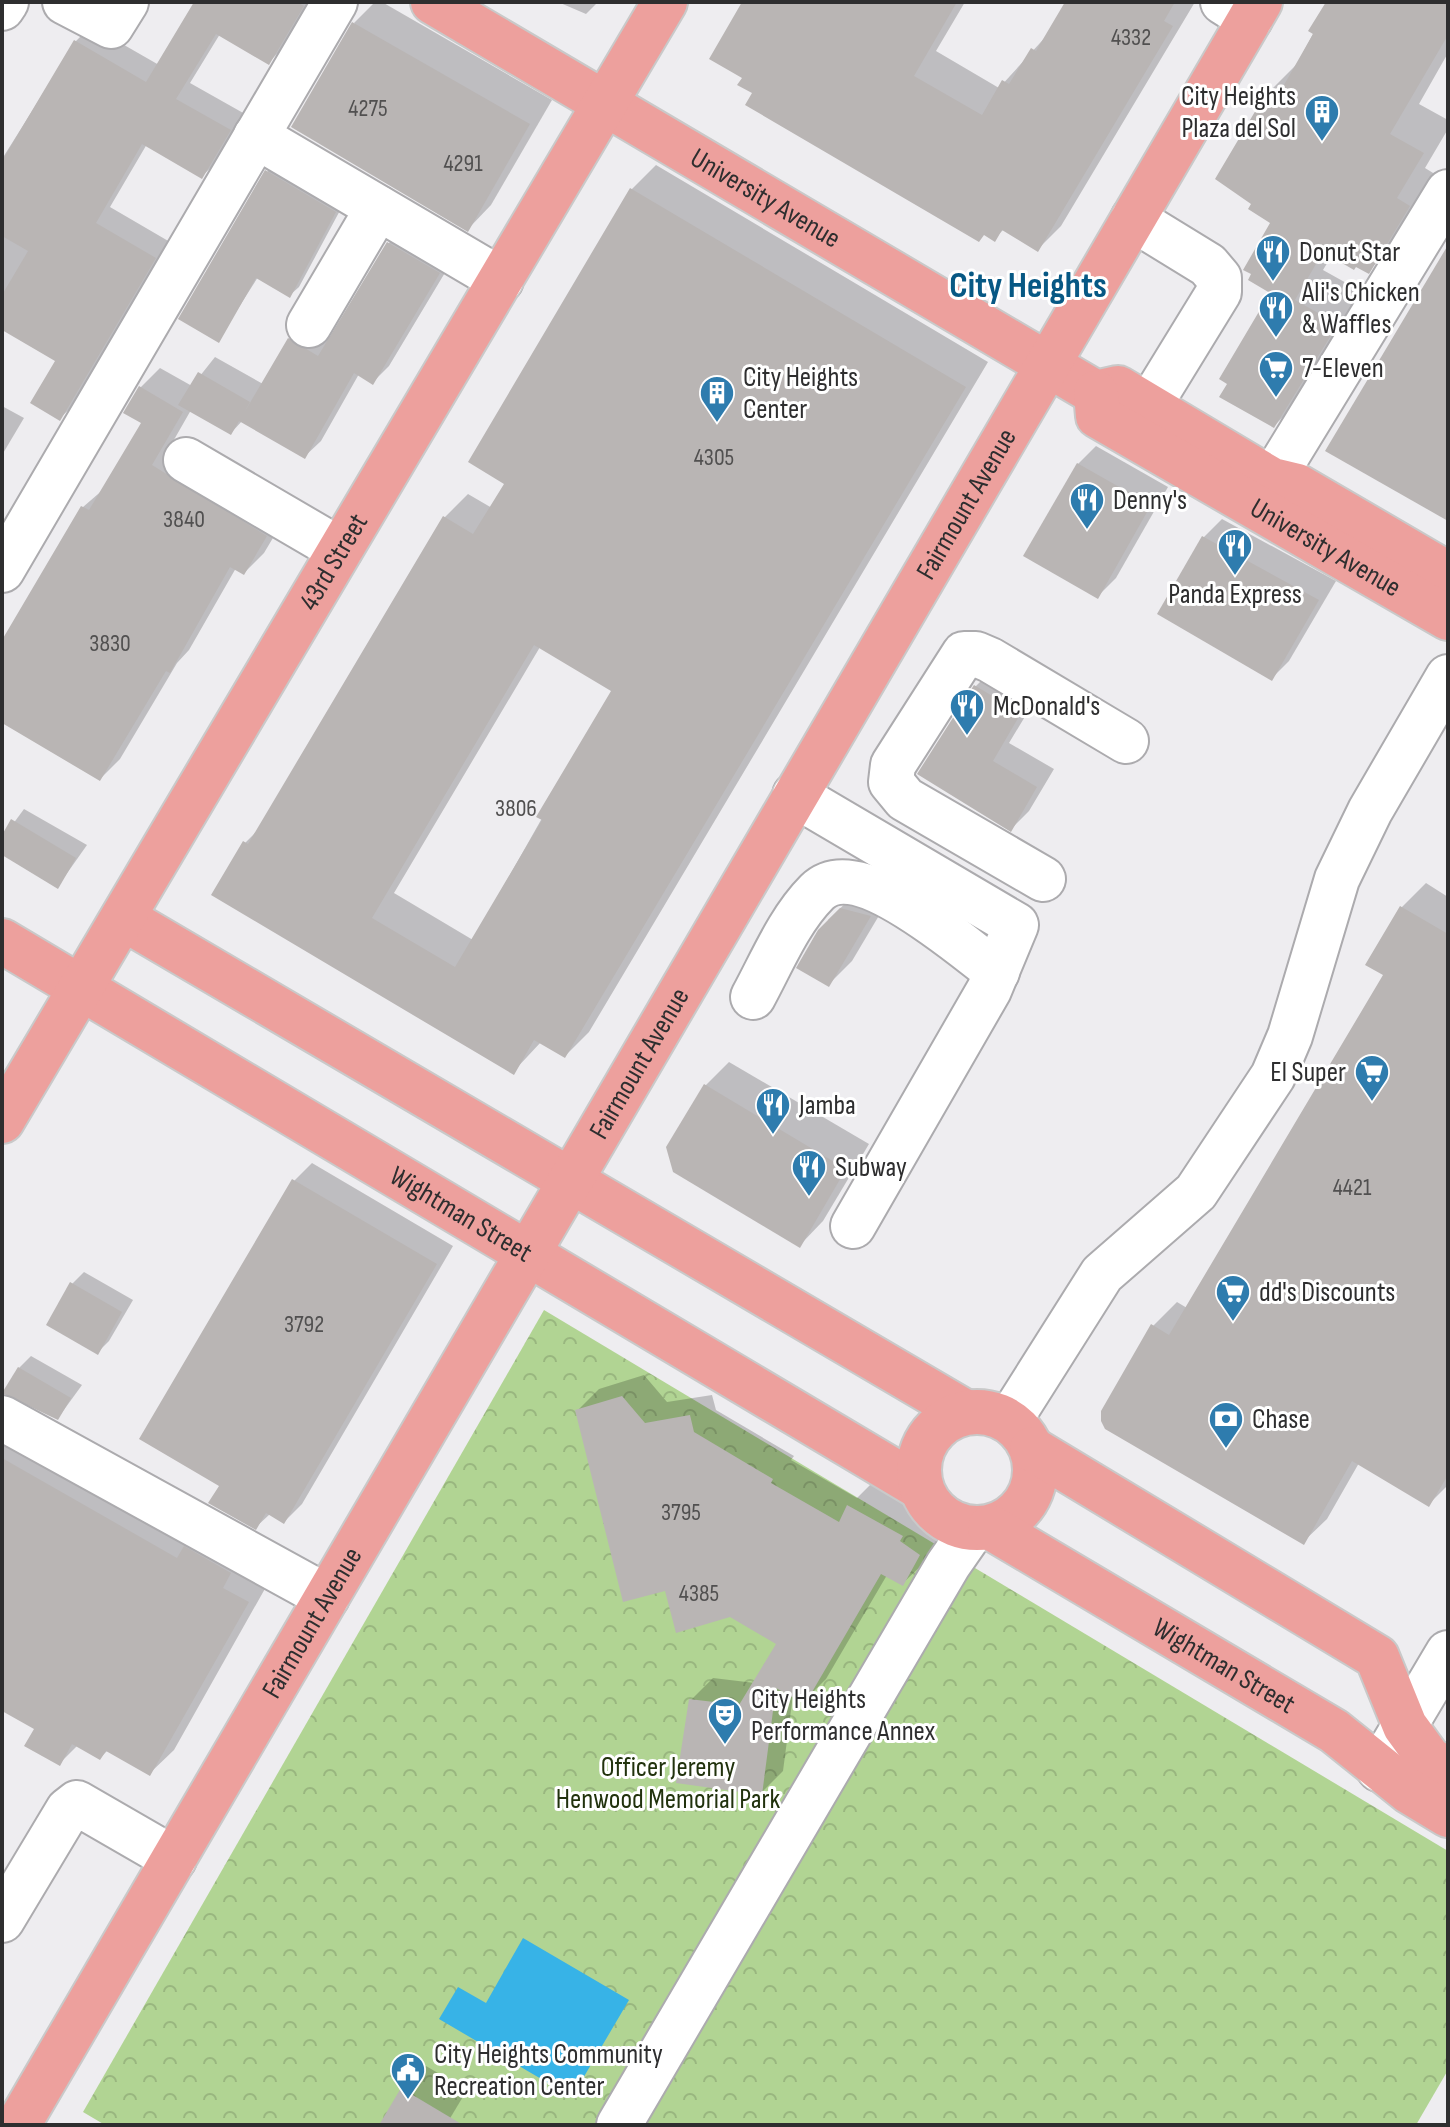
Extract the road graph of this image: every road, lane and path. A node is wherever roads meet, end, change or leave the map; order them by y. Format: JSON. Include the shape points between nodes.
{"nodes":[{"id":1,"x":6,"y":2,"type":"edge"},
{"id":2,"x":65,"y":2,"type":"edge"},
{"id":3,"x":126,"y":2,"type":"edge"},
{"id":4,"x":335,"y":2,"type":"edge"},
{"id":5,"x":433,"y":2,"type":"edge"},
{"id":6,"x":665,"y":2,"type":"edge"},
{"id":7,"x":2,"y":8,"type":"edge"},
{"id":8,"x":1244,"y":8,"type":"edge"},
{"id":9,"x":604,"y":104,"type":"junction"},
{"id":10,"x":256,"y":136,"type":"junction"},
{"id":11,"x":1448,"y":192,"type":"edge"},
{"id":12,"x":378,"y":208,"type":"junction"},
{"id":13,"x":1133,"y":219,"type":"junction"},
{"id":14,"x":501,"y":280,"type":"junction"},
{"id":15,"x":309,"y":325,"type":"dead end"},
{"id":16,"x":1046,"y":364,"type":"junction"},
{"id":17,"x":1096,"y":393,"type":"junction"},
{"id":18,"x":1149,"y":406,"type":"junction"},
{"id":19,"x":186,"y":460,"type":"dead end"},
{"id":20,"x":1272,"y":480,"type":"junction"},
{"id":21,"x":340,"y":550,"type":"junction"},
{"id":22,"x":2,"y":570,"type":"edge"},
{"id":23,"x":1448,"y":574,"type":"edge"},
{"id":24,"x":1448,"y":618,"type":"edge"},
{"id":25,"x":1448,"y":677,"type":"edge"},
{"id":26,"x":1126,"y":741,"type":"dead end"},
{"id":27,"x":795,"y":795,"type":"junction"},
{"id":28,"x":1043,"y":879,"type":"dead end"},
{"id":29,"x":123,"y":918,"type":"junction"},
{"id":30,"x":2,"y":941,"type":"edge"},
{"id":31,"x":997,"y":972,"type":"junction"},
{"id":32,"x":81,"y":987,"type":"junction"},
{"id":33,"x":753,"y":997,"type":"dead end"},
{"id":34,"x":2,"y":1121,"type":"edge"},
{"id":35,"x":570,"y":1181,"type":"junction"},
{"id":36,"x":853,"y":1226,"type":"dead end"},
{"id":37,"x":528,"y":1253,"type":"junction"},
{"id":38,"x":965,"y":1412,"type":"junction"},
{"id":39,"x":2,"y":1418,"type":"edge"},
{"id":40,"x":1020,"y":1435,"type":"junction"},
{"id":41,"x":920,"y":1487,"type":"junction"},
{"id":42,"x":982,"y":1528,"type":"junction"},
{"id":43,"x":327,"y":1597,"type":"junction"},
{"id":44,"x":1448,"y":1653,"type":"edge"},
{"id":45,"x":1405,"y":1726,"type":"junction"},
{"id":46,"x":1379,"y":1769,"type":"junction"},
{"id":47,"x":1448,"y":1770,"type":"edge"},
{"id":48,"x":1448,"y":1815,"type":"edge"},
{"id":49,"x":174,"y":1859,"type":"junction"},
{"id":50,"x":2,"y":1920,"type":"edge"},
{"id":51,"x":18,"y":2125,"type":"edge"},
{"id":52,"x":619,"y":2125,"type":"edge"}],
"edges":[{"from":1,"to":7,"type":"street"},
{"from":2,"to":3,"type":"street","via":[[111,26]]},
{"from":4,"to":10,"type":"street"},
{"from":5,"to":9,"type":"main road","name":"University Avenue"},
{"from":6,"to":9,"type":"main road","name":"43rd Street"},
{"from":8,"to":13,"type":"main road","name":"Fairmount Avenue"},
{"from":9,"to":14,"type":"main road","name":"43rd Street"},
{"from":9,"to":16,"type":"main road","name":"University Avenue"},
{"from":10,"to":12,"type":"street"},
{"from":10,"to":22,"type":"street"},
{"from":11,"to":20,"type":"street"},
{"from":12,"to":14,"type":"street"},
{"from":12,"to":15,"type":"street"},
{"from":13,"to":16,"type":"main road","name":"Fairmount Avenue"},
{"from":13,"to":18,"type":"street","via":[[1208,265],[1219,278],[1219,292]]},
{"from":14,"to":21,"type":"main road","name":"43rd Street"},
{"from":16,"to":17,"type":"main road","name":"University Avenue"},
{"from":16,"to":27,"type":"main road","name":"Fairmount Avenue"},
{"from":17,"to":18,"type":"main road","name":"University Avenue","via":[[1118,388]]},
{"from":17,"to":24,"type":"main road","name":"University Avenue","via":[[1098,416]]},
{"from":18,"to":20,"type":"main road","name":"University Avenue"},
{"from":19,"to":21,"type":"street"},
{"from":20,"to":23,"type":"main road","name":"University Avenue","via":[[1297,486]]},
{"from":21,"to":29,"type":"main road","name":"43rd Street"},
{"from":25,"to":40,"type":"street","via":[[1337,879],[1273,1076],[1196,1192],[1102,1274]]},
{"from":26,"to":28,"type":"street","via":[[990,660],[964,654],[893,765],[891,782],[905,799]]},
{"from":27,"to":31,"type":"street","via":[[1016,925]]},
{"from":27,"to":35,"type":"main road","name":"Fairmount Avenue"},
{"from":29,"to":32,"type":"main road","name":"43rd Street"},
{"from":29,"to":35,"type":"main road"},
{"from":30,"to":32,"type":"main road","name":"Wightman Street"},
{"from":31,"to":33,"type":"street","via":[[891,896],[843,881],[820,889],[799,914]]},
{"from":31,"to":36,"type":"street"},
{"from":32,"to":34,"type":"main road","name":"43rd Street"},
{"from":32,"to":37,"type":"main road","name":"Wightman Street"},
{"from":35,"to":37,"type":"main road","name":"Fairmount Avenue"},
{"from":35,"to":38,"type":"main road"},
{"from":37,"to":41,"type":"main road","name":"Wightman Street"},
{"from":37,"to":43,"type":"main road","name":"Fairmount Avenue"},
{"from":38,"to":40,"type":"main road","via":[[995,1414]]},
{"from":38,"to":41,"type":"main road","via":[[939,1426],[922,1449]]},
{"from":39,"to":43,"type":"street"},
{"from":40,"to":42,"type":"main road","via":[[1036,1469],[1033,1488],[1009,1520]]},
{"from":40,"to":45,"type":"main road","via":[[1377,1657]]},
{"from":41,"to":42,"type":"main road","name":"Wightman Street","via":[[940,1516]]},
{"from":42,"to":46,"type":"main road","name":"Wightman Street","via":[[1334,1731]]},
{"from":42,"to":52,"type":"street","via":[[948,1565]]},
{"from":43,"to":49,"type":"main road","name":"Fairmount Avenue"},
{"from":44,"to":45,"type":"street"},
{"from":45,"to":46,"type":"street"},
{"from":45,"to":47,"type":"main road","via":[[1429,1759]]},
{"from":46,"to":48,"type":"main road","name":"Wightman Street"},
{"from":49,"to":50,"type":"street","via":[[77,1803]]},
{"from":49,"to":51,"type":"main road","name":"Fairmount Avenue"}]}
